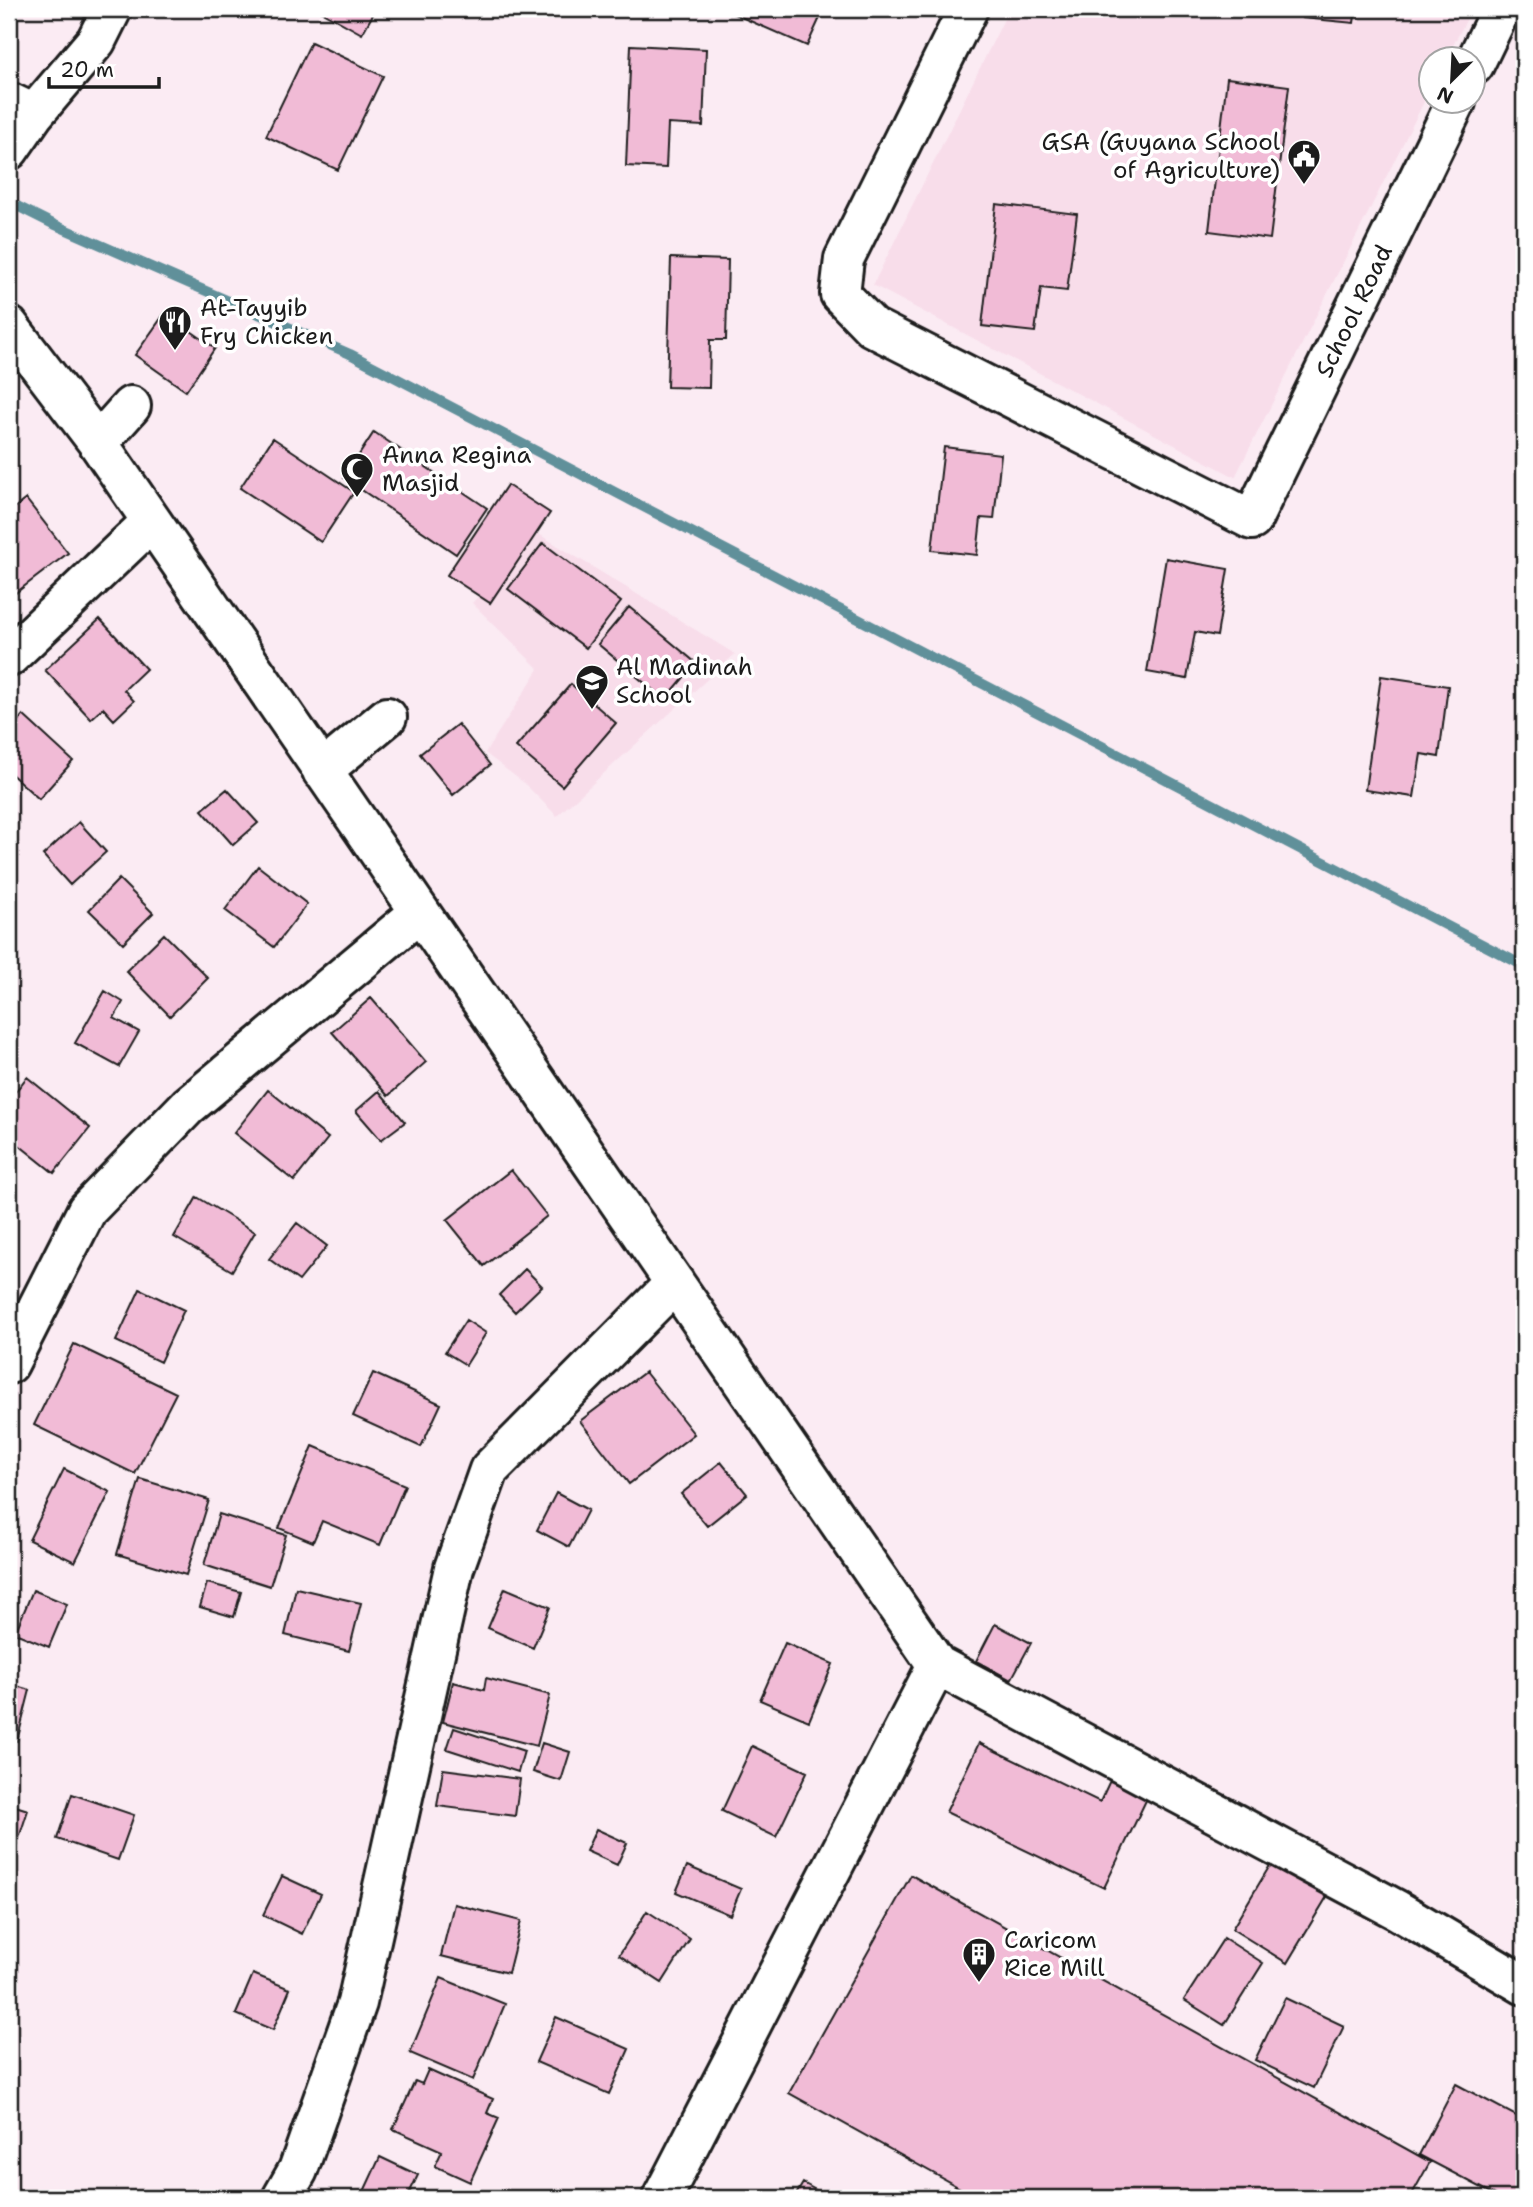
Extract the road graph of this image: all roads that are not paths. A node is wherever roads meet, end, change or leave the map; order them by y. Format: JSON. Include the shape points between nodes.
{"nodes":[{"id":1,"x":112,"y":9,"type":"edge"},
{"id":2,"x":968,"y":9,"type":"edge"},
{"id":3,"x":1501,"y":9,"type":"edge"},
{"id":4,"x":1483,"y":46,"type":"edge"},
{"id":5,"x":22,"y":108,"type":"edge"},
{"id":6,"x":1448,"y":116,"type":"edge"},
{"id":7,"x":9,"y":150,"type":"edge"},
{"id":8,"x":9,"y":326,"type":"edge"},
{"id":9,"x":131,"y":405,"type":"dead end"},
{"id":10,"x":98,"y":443,"type":"junction"},
{"id":11,"x":152,"y":522,"type":"junction"},
{"id":12,"x":9,"y":657,"type":"edge"},
{"id":13,"x":387,"y":717,"type":"dead end"},
{"id":14,"x":322,"y":771,"type":"junction"},
{"id":15,"x":420,"y":912,"type":"junction"},
{"id":16,"x":675,"y":1283,"type":"junction"},
{"id":17,"x":9,"y":1364,"type":"edge"},
{"id":18,"x":937,"y":1665,"type":"junction"},
{"id":19,"x":1524,"y":1985,"type":"edge"},
{"id":20,"x":282,"y":2198,"type":"edge"},
{"id":21,"x":662,"y":2198,"type":"edge"}],
"edges":[{"from":1,"to":5,"type":"street","via":[[96,41]]},
{"from":2,"to":6,"type":"street","name":"School Road","via":[[844,259],[840,294],[872,327],[1252,520]]},
{"from":3,"to":4,"type":"street"},
{"from":5,"to":7,"type":"street"},
{"from":8,"to":10,"type":"street"},
{"from":9,"to":10,"type":"street"},
{"from":10,"to":11,"type":"street"},
{"from":11,"to":12,"type":"street"},
{"from":11,"to":14,"type":"street"},
{"from":13,"to":14,"type":"street"},
{"from":14,"to":15,"type":"street"},
{"from":15,"to":16,"type":"street"},
{"from":15,"to":17,"type":"street","via":[[188,1106],[87,1210]]},
{"from":16,"to":18,"type":"street"},
{"from":16,"to":20,"type":"street","via":[[489,1470],[454,1568],[358,2003],[298,2170]]},
{"from":18,"to":19,"type":"street","via":[[1397,1910]]},
{"from":18,"to":21,"type":"street"}]}
